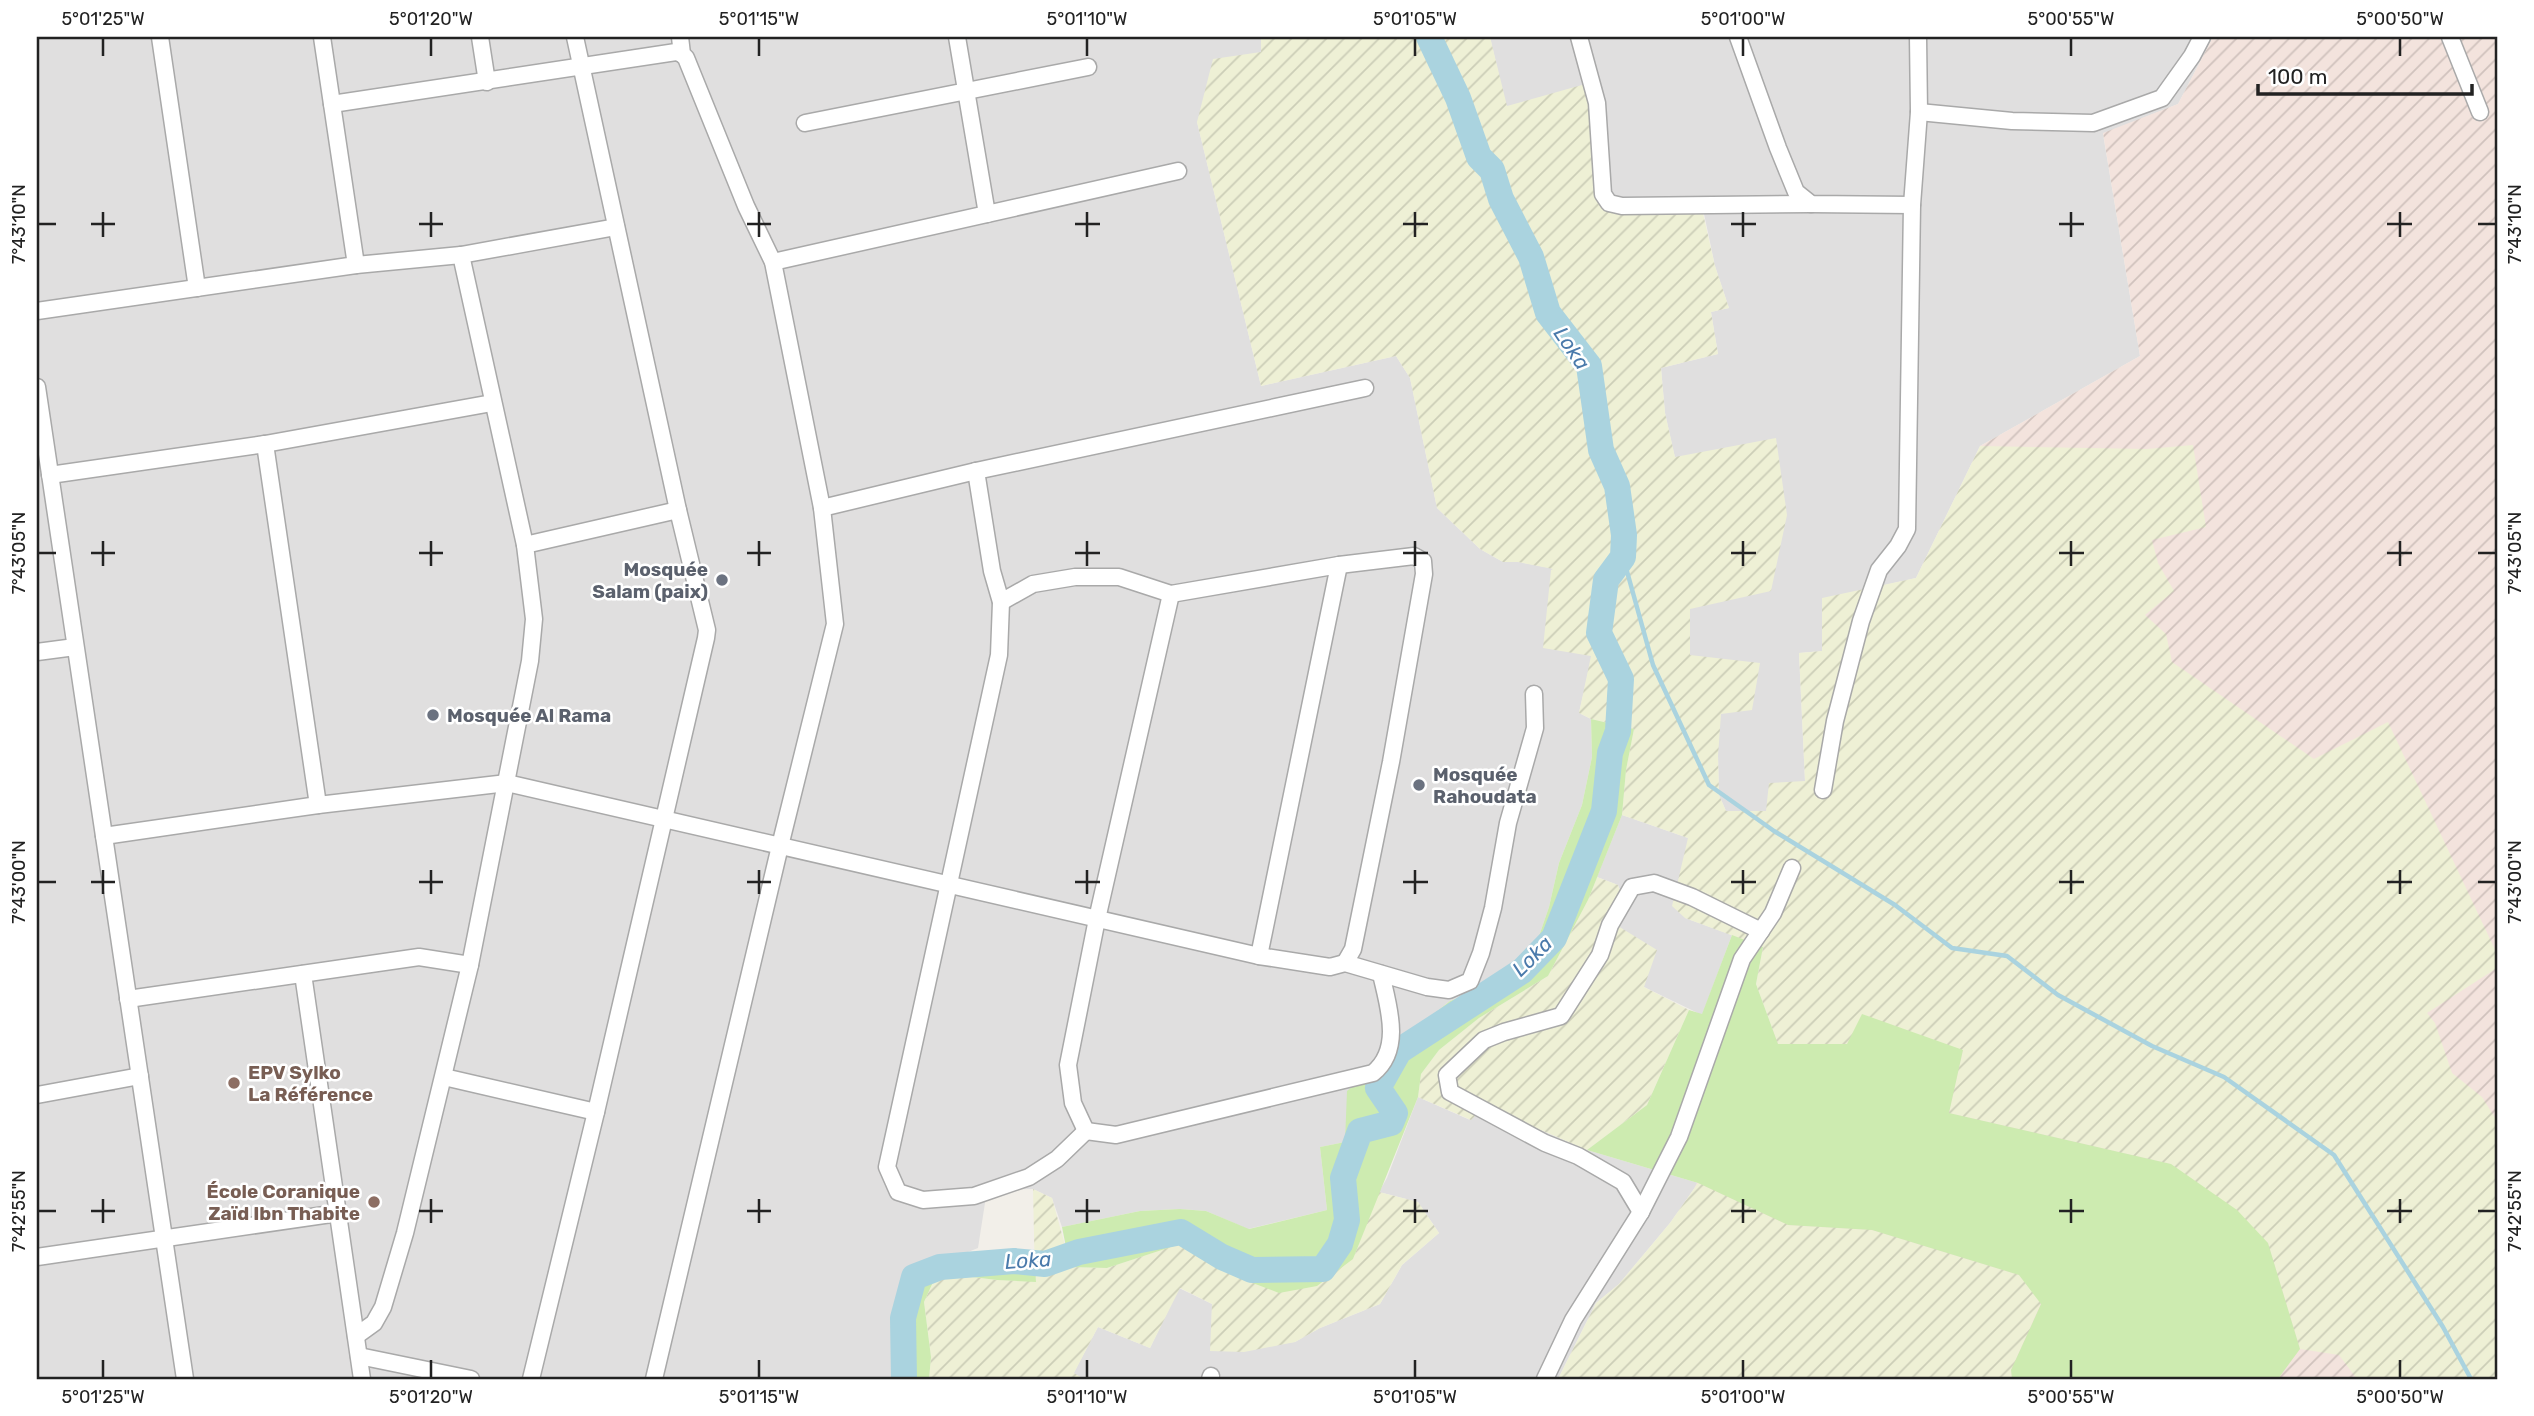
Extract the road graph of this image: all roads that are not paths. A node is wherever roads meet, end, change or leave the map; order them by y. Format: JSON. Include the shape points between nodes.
{"nodes":[{"id":1,"x":160,"y":37,"type":"edge"},
{"id":2,"x":322,"y":37,"type":"edge"},
{"id":3,"x":480,"y":37,"type":"edge"},
{"id":4,"x":575,"y":37,"type":"edge"},
{"id":5,"x":680,"y":37,"type":"edge"},
{"id":6,"x":957,"y":37,"type":"edge"},
{"id":7,"x":1578,"y":37,"type":"edge"},
{"id":8,"x":1738,"y":37,"type":"edge"},
{"id":9,"x":1918,"y":37,"type":"edge"},
{"id":10,"x":2202,"y":37,"type":"edge"},
{"id":11,"x":2450,"y":37,"type":"edge"},
{"id":12,"x":682,"y":54,"type":"junction"},
{"id":13,"x":1088,"y":67,"type":"dead end"},
{"id":14,"x":582,"y":68,"type":"junction"},
{"id":15,"x":487,"y":82,"type":"junction"},
{"id":16,"x":966,"y":92,"type":"junction"},
{"id":17,"x":332,"y":104,"type":"junction"},
{"id":18,"x":1919,"y":112,"type":"junction"},
{"id":19,"x":2480,"y":112,"type":"dead end"},
{"id":20,"x":805,"y":123,"type":"dead end"},
{"id":21,"x":1178,"y":170,"type":"dead end"},
{"id":22,"x":1811,"y":204,"type":"junction"},
{"id":23,"x":1912,"y":205,"type":"junction"},
{"id":24,"x":988,"y":214,"type":"junction"},
{"id":25,"x":616,"y":227,"type":"junction"},
{"id":26,"x":461,"y":255,"type":"junction"},
{"id":27,"x":773,"y":262,"type":"junction"},
{"id":28,"x":356,"y":265,"type":"junction"},
{"id":29,"x":197,"y":288,"type":"junction"},
{"id":30,"x":37,"y":311,"type":"edge"},
{"id":31,"x":37,"y":387,"type":"edge"},
{"id":32,"x":1365,"y":388,"type":"dead end"},
{"id":33,"x":492,"y":403,"type":"junction"},
{"id":34,"x":265,"y":444,"type":"junction"},
{"id":35,"x":976,"y":471,"type":"junction"},
{"id":36,"x":50,"y":475,"type":"junction"},
{"id":37,"x":822,"y":508,"type":"junction"},
{"id":38,"x":678,"y":510,"type":"junction"},
{"id":39,"x":525,"y":545,"type":"junction"},
{"id":40,"x":1339,"y":565,"type":"junction"},
{"id":41,"x":1171,"y":594,"type":"junction"},
{"id":42,"x":1001,"y":603,"type":"junction"},
{"id":43,"x":75,"y":647,"type":"junction"},
{"id":44,"x":37,"y":652,"type":"edge"},
{"id":45,"x":1534,"y":694,"type":"dead end"},
{"id":46,"x":507,"y":783,"type":"junction"},
{"id":47,"x":1823,"y":790,"type":"dead end"},
{"id":48,"x":318,"y":805,"type":"junction"},
{"id":49,"x":664,"y":819,"type":"junction"},
{"id":50,"x":104,"y":836,"type":"junction"},
{"id":51,"x":780,"y":846,"type":"junction"},
{"id":52,"x":1792,"y":868,"type":"dead end"},
{"id":53,"x":948,"y":884,"type":"junction"},
{"id":54,"x":1097,"y":919,"type":"junction"},
{"id":55,"x":1761,"y":931,"type":"junction"},
{"id":56,"x":1259,"y":956,"type":"junction"},
{"id":57,"x":1345,"y":963,"type":"junction"},
{"id":58,"x":470,"y":965,"type":"junction"},
{"id":59,"x":303,"y":974,"type":"junction"},
{"id":60,"x":1381,"y":974,"type":"junction"},
{"id":61,"x":128,"y":999,"type":"junction"},
{"id":62,"x":140,"y":1076,"type":"junction"},
{"id":63,"x":444,"y":1077,"type":"junction"},
{"id":64,"x":37,"y":1095,"type":"edge"},
{"id":65,"x":596,"y":1112,"type":"junction"},
{"id":66,"x":1086,"y":1130,"type":"junction"},
{"id":67,"x":1641,"y":1212,"type":"junction"},
{"id":68,"x":338,"y":1213,"type":"junction"},
{"id":69,"x":164,"y":1238,"type":"junction"},
{"id":70,"x":37,"y":1257,"type":"edge"},
{"id":71,"x":356,"y":1336,"type":"junction"},
{"id":72,"x":359,"y":1356,"type":"junction"},
{"id":73,"x":185,"y":1379,"type":"edge"},
{"id":74,"x":362,"y":1379,"type":"edge"},
{"id":75,"x":471,"y":1379,"type":"edge"},
{"id":76,"x":531,"y":1379,"type":"edge"},
{"id":77,"x":654,"y":1379,"type":"edge"},
{"id":78,"x":1545,"y":1379,"type":"edge"}],
"edges":[{"from":1,"to":29,"type":"street"},
{"from":2,"to":17,"type":"street"},
{"from":3,"to":15,"type":"street"},
{"from":4,"to":14,"type":"street"},
{"from":5,"to":12,"type":"street"},
{"from":6,"to":16,"type":"street"},
{"from":7,"to":22,"type":"street","via":[[1597,103],[1601,179],[1609,203]]},
{"from":8,"to":22,"type":"street","via":[[1797,192]]},
{"from":9,"to":18,"type":"street"},
{"from":10,"to":18,"type":"street","via":[[2162,98],[2093,123]]},
{"from":11,"to":19,"type":"street"},
{"from":12,"to":14,"type":"street"},
{"from":12,"to":27,"type":"street"},
{"from":13,"to":16,"type":"street"},
{"from":14,"to":15,"type":"street"},
{"from":14,"to":25,"type":"street"},
{"from":15,"to":17,"type":"street"},
{"from":16,"to":20,"type":"street"},
{"from":16,"to":24,"type":"street"},
{"from":17,"to":28,"type":"street"},
{"from":18,"to":23,"type":"street"},
{"from":21,"to":24,"type":"street"},
{"from":22,"to":23,"type":"street"},
{"from":23,"to":47,"type":"street","via":[[1907,529],[1879,570],[1861,621]]},
{"from":24,"to":27,"type":"street"},
{"from":25,"to":26,"type":"street"},
{"from":25,"to":38,"type":"street"},
{"from":26,"to":28,"type":"street"},
{"from":26,"to":33,"type":"street"},
{"from":27,"to":37,"type":"street"},
{"from":28,"to":29,"type":"street"},
{"from":29,"to":30,"type":"street"},
{"from":31,"to":36,"type":"street"},
{"from":32,"to":35,"type":"street"},
{"from":33,"to":34,"type":"street"},
{"from":33,"to":39,"type":"street"},
{"from":34,"to":36,"type":"street"},
{"from":34,"to":48,"type":"street"},
{"from":35,"to":37,"type":"street"},
{"from":35,"to":42,"type":"street"},
{"from":36,"to":43,"type":"street"},
{"from":37,"to":51,"type":"street","via":[[835,624]]},
{"from":38,"to":39,"type":"street"},
{"from":38,"to":49,"type":"street","via":[[707,630]]},
{"from":39,"to":46,"type":"street","via":[[534,619]]},
{"from":40,"to":41,"type":"street"},
{"from":40,"to":56,"type":"street"},
{"from":40,"to":57,"type":"street","via":[[1414,556],[1423,561],[1424,574],[1356,936]]},
{"from":41,"to":42,"type":"street","via":[[1119,577],[1075,577],[1033,584]]},
{"from":41,"to":54,"type":"street"},
{"from":42,"to":53,"type":"street","via":[[999,654]]},
{"from":43,"to":44,"type":"street"},
{"from":43,"to":50,"type":"street"},
{"from":45,"to":60,"type":"street","via":[[1535,728],[1508,823],[1493,908],[1470,981],[1449,990]]},
{"from":46,"to":48,"type":"street"},
{"from":46,"to":49,"type":"street"},
{"from":46,"to":58,"type":"street"},
{"from":48,"to":50,"type":"street"},
{"from":49,"to":51,"type":"street"},
{"from":49,"to":65,"type":"street"},
{"from":50,"to":61,"type":"street"},
{"from":51,"to":53,"type":"street"},
{"from":51,"to":77,"type":"street"},
{"from":52,"to":55,"type":"street"},
{"from":53,"to":54,"type":"street"},
{"from":53,"to":66,"type":"street","via":[[887,1167],[898,1192],[923,1200],[974,1196],[1029,1177],[1057,1159]]},
{"from":54,"to":56,"type":"street"},
{"from":54,"to":66,"type":"street","via":[[1068,1065],[1073,1103]]},
{"from":55,"to":67,"type":"street","via":[[1742,959],[1679,1137]]},
{"from":55,"to":67,"type":"street","via":[[1654,883],[1632,887],[1610,925],[1600,955],[1561,1016],[1484,1040],[1447,1075],[1450,1092],[1623,1182]]},
{"from":56,"to":57,"type":"street","via":[[1330,967]]},
{"from":57,"to":60,"type":"street"},
{"from":58,"to":59,"type":"street","via":[[419,957]]},
{"from":58,"to":63,"type":"street"},
{"from":59,"to":61,"type":"street"},
{"from":59,"to":68,"type":"street"},
{"from":60,"to":66,"type":"street","via":[[1391,1038],[1382,1066],[1373,1073],[1116,1135]]},
{"from":61,"to":62,"type":"street"},
{"from":62,"to":64,"type":"street"},
{"from":62,"to":69,"type":"street"},
{"from":63,"to":65,"type":"street"},
{"from":63,"to":71,"type":"street","via":[[383,1307],[373,1323]]},
{"from":65,"to":76,"type":"street"},
{"from":67,"to":78,"type":"street","via":[[1573,1320]]},
{"from":68,"to":69,"type":"street"},
{"from":68,"to":71,"type":"street"},
{"from":69,"to":70,"type":"street"},
{"from":69,"to":73,"type":"street"},
{"from":71,"to":72,"type":"street"},
{"from":72,"to":74,"type":"street"},
{"from":72,"to":75,"type":"street"}]}
